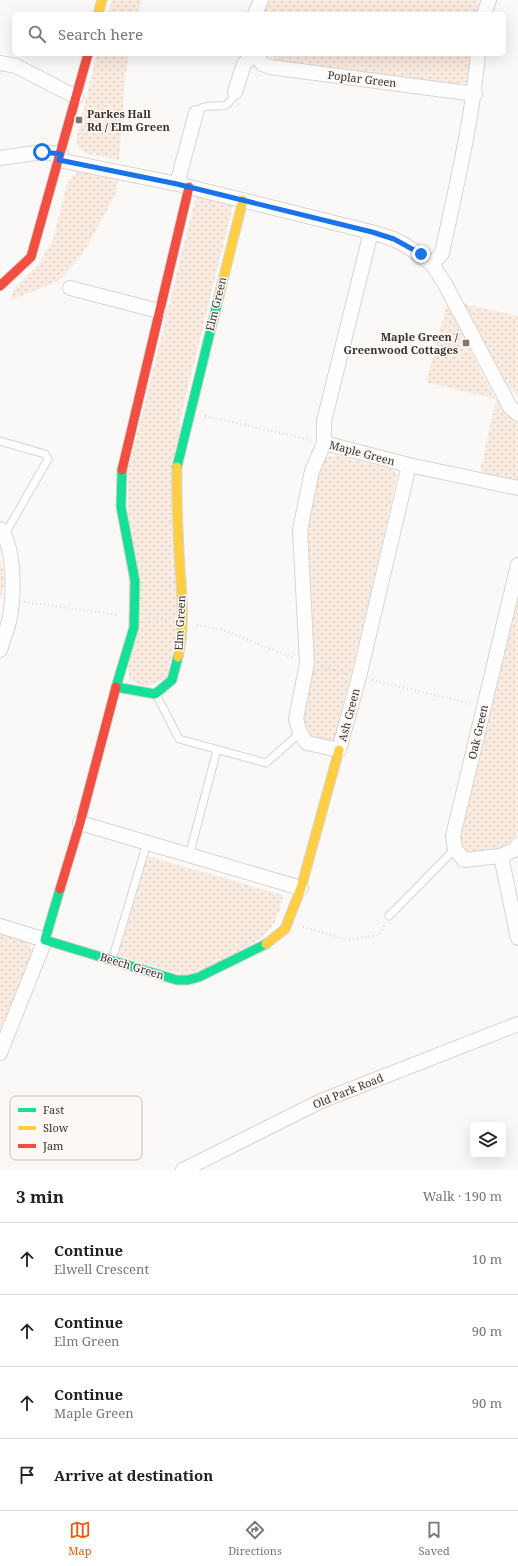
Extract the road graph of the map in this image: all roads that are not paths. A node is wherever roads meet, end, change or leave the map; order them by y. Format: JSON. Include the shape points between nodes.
{"nodes":[{"id":1,"x":102,"y":0,"type":"edge"},
{"id":2,"x":261,"y":0,"type":"edge"},
{"id":3,"x":489,"y":0,"type":"edge"},
{"id":4,"x":99,"y":12,"type":"edge"},
{"id":5,"x":256,"y":12,"type":"edge"},
{"id":6,"x":485,"y":12,"type":"edge"},
{"id":7,"x":87,"y":56,"type":"edge"},
{"id":8,"x":252,"y":56,"type":"edge"},
{"id":9,"x":256,"y":56,"type":"edge"},
{"id":10,"x":478,"y":56,"type":"edge"},
{"id":11,"x":0,"y":63,"type":"edge"},
{"id":12,"x":235,"y":92,"type":"joint"},
{"id":13,"x":475,"y":94,"type":"junction"},
{"id":14,"x":76,"y":97,"type":"junction"},
{"id":15,"x":196,"y":112,"type":"joint"},
{"id":16,"x":60,"y":157,"type":"junction"},
{"id":17,"x":0,"y":158,"type":"edge"},
{"id":18,"x":183,"y":186,"type":"junction"},
{"id":19,"x":243,"y":200,"type":"junction"},
{"id":20,"x":372,"y":232,"type":"junction"},
{"id":21,"x":432,"y":264,"type":"junction"},
{"id":22,"x":0,"y":286,"type":"edge"},
{"id":23,"x":70,"y":288,"type":"dead end"},
{"id":24,"x":159,"y":311,"type":"junction"},
{"id":25,"x":518,"y":414,"type":"edge"},
{"id":26,"x":0,"y":441,"type":"edge"},
{"id":27,"x":324,"y":443,"type":"junction"},
{"id":28,"x":409,"y":465,"type":"junction"},
{"id":29,"x":518,"y":488,"type":"edge"},
{"id":30,"x":2,"y":532,"type":"edge"},
{"id":31,"x":518,"y":566,"type":"edge"},
{"id":32,"x":0,"y":650,"type":"edge"},
{"id":33,"x":116,"y":687,"type":"junction"},
{"id":34,"x":156,"y":694,"type":"junction"},
{"id":35,"x":300,"y":733,"type":"junction"},
{"id":36,"x":217,"y":750,"type":"junction"},
{"id":37,"x":339,"y":750,"type":"junction"},
{"id":38,"x":80,"y":823,"type":"junction"},
{"id":39,"x":147,"y":843,"type":"junction"},
{"id":40,"x":518,"y":846,"type":"edge"},
{"id":41,"x":455,"y":849,"type":"junction"},
{"id":42,"x":189,"y":856,"type":"junction"},
{"id":43,"x":501,"y":856,"type":"junction"},
{"id":44,"x":301,"y":888,"type":"junction"},
{"id":45,"x":389,"y":916,"type":"road end"},
{"id":46,"x":0,"y":926,"type":"edge"},
{"id":47,"x":518,"y":938,"type":"edge"},
{"id":48,"x":46,"y":940,"type":"junction"},
{"id":49,"x":112,"y":960,"type":"junction"},
{"id":50,"x":518,"y":1024,"type":"edge"},
{"id":51,"x":0,"y":1053,"type":"edge"},
{"id":52,"x":183,"y":1170,"type":"edge"}],
"edges":[{"from":1,"to":4,"type":"street"},
{"from":2,"to":5,"type":"street"},
{"from":3,"to":6,"type":"street"},
{"from":7,"to":14,"type":"street"},
{"from":8,"to":12,"type":"street","via":[[244,64]]},
{"from":9,"to":13,"type":"street","name":"Poplar Green","via":[[270,67]]},
{"from":10,"to":13,"type":"street"},
{"from":11,"to":14,"type":"street","via":[[16,66]]},
{"from":12,"to":15,"type":"lane","via":[[226,105],[201,107]]},
{"from":13,"to":21,"type":"street","via":[[442,253]]},
{"from":14,"to":16,"type":"street"},
{"from":15,"to":18,"type":"street"},
{"from":16,"to":17,"type":"street","via":[[42,152]]},
{"from":16,"to":18,"type":"street"},
{"from":16,"to":22,"type":"street","via":[[31,257]]},
{"from":18,"to":19,"type":"street"},
{"from":18,"to":24,"type":"street"},
{"from":19,"to":20,"type":"street"},
{"from":19,"to":34,"type":"street","name":"Elm Green","via":[[177,461],[176,500],[182,597],[181,645],[172,680]]},
{"from":20,"to":21,"type":"street","via":[[394,239]]},
{"from":20,"to":27,"type":"street","name":"Maple Green","via":[[324,421]]},
{"from":21,"to":25,"type":"street","via":[[510,407]]},
{"from":23,"to":24,"type":"street"},
{"from":24,"to":33,"type":"street","via":[[122,468],[121,507],[135,581],[134,627]]},
{"from":26,"to":30,"type":"lane","via":[[45,454],[48,459]]},
{"from":27,"to":28,"type":"street","name":"Maple Green"},
{"from":27,"to":35,"type":"street","via":[[312,471],[300,530],[307,663],[296,719]]},
{"from":28,"to":29,"type":"street","name":"Maple Green"},
{"from":28,"to":37,"type":"street","name":"Ash Green"},
{"from":30,"to":32,"type":"street","via":[[11,565],[12,600],[10,619]]},
{"from":31,"to":41,"type":"street","name":"Oak Green","via":[[453,836]]},
{"from":33,"to":34,"type":"street"},
{"from":33,"to":38,"type":"street"},
{"from":34,"to":36,"type":"lane","via":[[179,740]]},
{"from":35,"to":36,"type":"lane","via":[[266,763]]},
{"from":35,"to":37,"type":"street","name":"Ash Green","via":[[307,742]]},
{"from":36,"to":42,"type":"lane"},
{"from":37,"to":44,"type":"street","name":"Beech Green"},
{"from":38,"to":39,"type":"street"},
{"from":38,"to":48,"type":"street"},
{"from":39,"to":42,"type":"street"},
{"from":39,"to":49,"type":"lane"},
{"from":40,"to":43,"type":"street"},
{"from":41,"to":43,"type":"street","via":[[464,860]]},
{"from":41,"to":45,"type":"lane"},
{"from":42,"to":44,"type":"street"},
{"from":43,"to":47,"type":"street"},
{"from":44,"to":49,"type":"street","name":"Beech Green","via":[[285,929],[266,944],[188,980],[177,980]]},
{"from":46,"to":48,"type":"street"},
{"from":48,"to":49,"type":"street","name":"Beech Green"},
{"from":48,"to":51,"type":"street"},
{"from":50,"to":52,"type":"street","name":"Old Park Road","via":[[320,1101]]}]}
